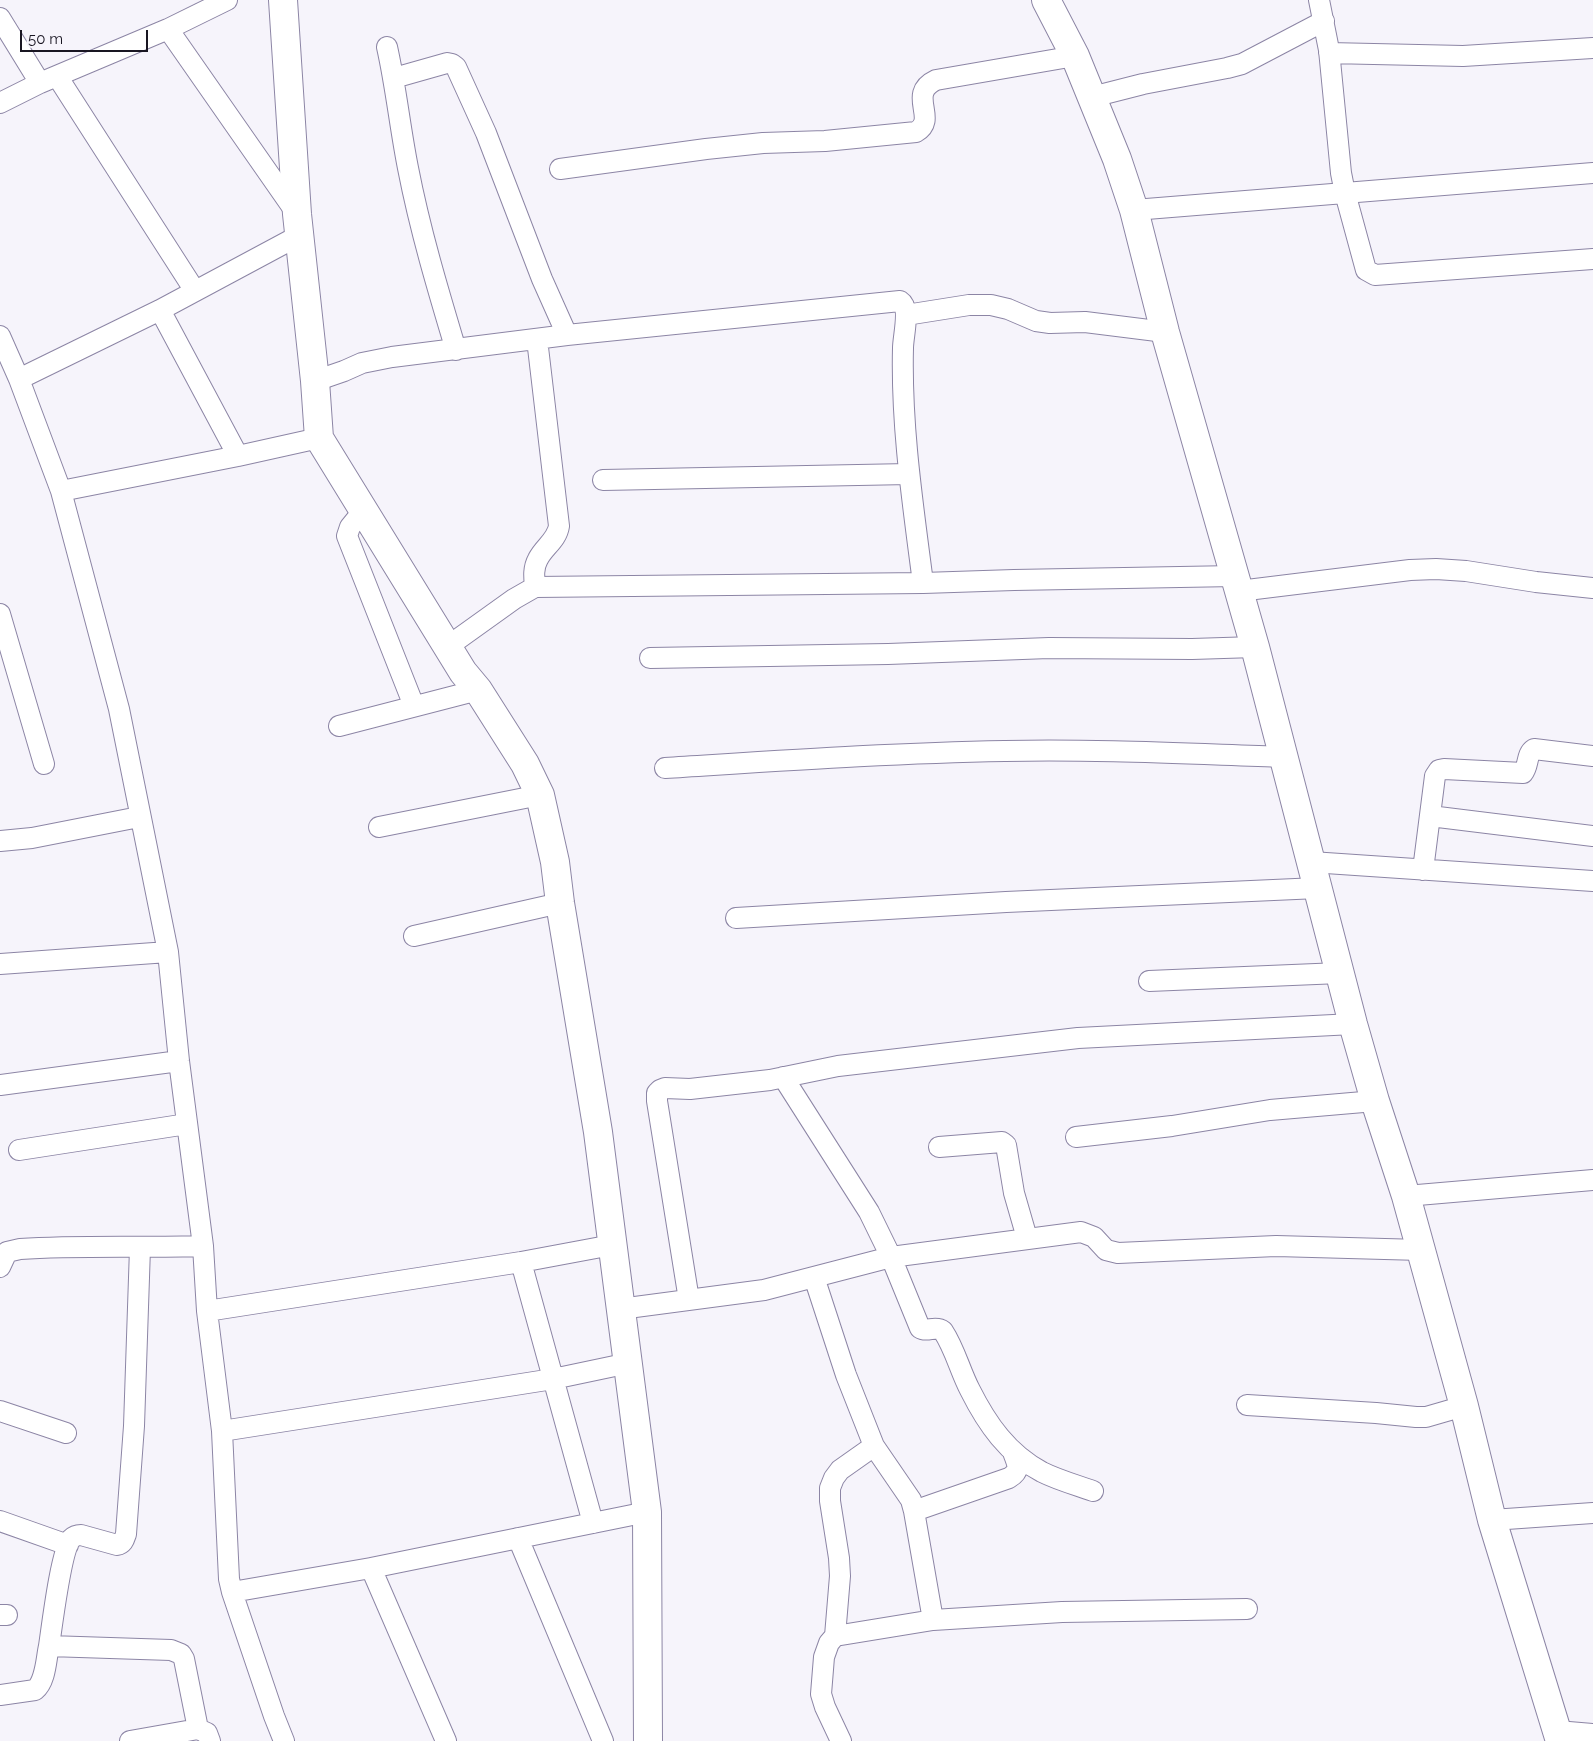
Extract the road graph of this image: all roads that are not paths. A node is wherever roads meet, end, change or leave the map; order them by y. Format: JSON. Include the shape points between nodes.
{"nodes":[{"id":1,"x":227,"y":0,"type":"edge"},
{"id":2,"x":283,"y":0,"type":"edge"},
{"id":3,"x":1046,"y":0,"type":"edge"},
{"id":4,"x":1319,"y":0,"type":"edge"},
{"id":5,"x":0,"y":18,"type":"edge"},
{"id":6,"x":1324,"y":21,"type":"junction"},
{"id":7,"x":168,"y":29,"type":"junction"},
{"id":8,"x":387,"y":47,"type":"dead end"},
{"id":9,"x":1593,"y":48,"type":"edge"},
{"id":10,"x":1329,"y":53,"type":"junction"},
{"id":11,"x":1075,"y":56,"type":"junction"},
{"id":12,"x":394,"y":78,"type":"junction"},
{"id":13,"x":49,"y":80,"type":"junction"},
{"id":14,"x":1092,"y":97,"type":"junction"},
{"id":15,"x":0,"y":103,"type":"edge"},
{"id":16,"x":560,"y":169,"type":"dead end"},
{"id":17,"x":1593,"y":173,"type":"edge"},
{"id":18,"x":1345,"y":194,"type":"junction"},
{"id":19,"x":1134,"y":210,"type":"junction"},
{"id":20,"x":299,"y":225,"type":"junction"},
{"id":21,"x":1593,"y":259,"type":"edge"},
{"id":22,"x":195,"y":291,"type":"junction"},
{"id":23,"x":160,"y":310,"type":"junction"},
{"id":24,"x":906,"y":315,"type":"junction"},
{"id":25,"x":1165,"y":332,"type":"junction"},
{"id":26,"x":567,"y":335,"type":"junction"},
{"id":27,"x":537,"y":340,"type":"junction"},
{"id":28,"x":2,"y":346,"type":"edge"},
{"id":29,"x":456,"y":350,"type":"junction"},
{"id":30,"x":19,"y":379,"type":"junction"},
{"id":31,"x":315,"y":380,"type":"junction"},
{"id":32,"x":319,"y":438,"type":"junction"},
{"id":33,"x":238,"y":456,"type":"junction"},
{"id":34,"x":909,"y":474,"type":"junction"},
{"id":35,"x":603,"y":480,"type":"dead end"},
{"id":36,"x":61,"y":491,"type":"junction"},
{"id":37,"x":363,"y":511,"type":"junction"},
{"id":38,"x":923,"y":583,"type":"junction"},
{"id":39,"x":1237,"y":584,"type":"junction"},
{"id":40,"x":1593,"y":588,"type":"edge"},
{"id":41,"x":525,"y":593,"type":"junction"},
{"id":42,"x":0,"y":614,"type":"edge"},
{"id":43,"x":448,"y":647,"type":"junction"},
{"id":44,"x":1255,"y":647,"type":"junction"},
{"id":45,"x":650,"y":658,"type":"dead end"},
{"id":46,"x":478,"y":690,"type":"junction"},
{"id":47,"x":414,"y":706,"type":"junction"},
{"id":48,"x":339,"y":726,"type":"dead end"},
{"id":49,"x":1593,"y":756,"type":"edge"},
{"id":50,"x":1284,"y":757,"type":"junction"},
{"id":51,"x":44,"y":764,"type":"dead end"},
{"id":52,"x":665,"y":768,"type":"dead end"},
{"id":53,"x":540,"y":795,"type":"junction"},
{"id":54,"x":1430,"y":816,"type":"junction"},
{"id":55,"x":139,"y":817,"type":"junction"},
{"id":56,"x":379,"y":827,"type":"dead end"},
{"id":57,"x":1593,"y":836,"type":"edge"},
{"id":58,"x":0,"y":842,"type":"edge"},
{"id":59,"x":1424,"y":870,"type":"junction"},
{"id":60,"x":1315,"y":875,"type":"junction"},
{"id":61,"x":1593,"y":881,"type":"edge"},
{"id":62,"x":560,"y":903,"type":"junction"},
{"id":63,"x":736,"y":918,"type":"dead end"},
{"id":64,"x":414,"y":936,"type":"dead end"},
{"id":65,"x":168,"y":952,"type":"junction"},
{"id":66,"x":0,"y":964,"type":"edge"},
{"id":67,"x":1340,"y":973,"type":"junction"},
{"id":68,"x":1149,"y":981,"type":"dead end"},
{"id":69,"x":1353,"y":1024,"type":"junction"},
{"id":70,"x":179,"y":1061,"type":"junction"},
{"id":71,"x":783,"y":1077,"type":"junction"},
{"id":72,"x":0,"y":1085,"type":"edge"},
{"id":73,"x":1375,"y":1101,"type":"junction"},
{"id":74,"x":187,"y":1124,"type":"junction"},
{"id":75,"x":1076,"y":1137,"type":"dead end"},
{"id":76,"x":939,"y":1147,"type":"dead end"},
{"id":77,"x":19,"y":1150,"type":"dead end"},
{"id":78,"x":1593,"y":1180,"type":"edge"},
{"id":79,"x":1406,"y":1196,"type":"junction"},
{"id":80,"x":1027,"y":1238,"type":"junction"},
{"id":81,"x":612,"y":1245,"type":"junction"},
{"id":82,"x":204,"y":1246,"type":"junction"},
{"id":83,"x":140,"y":1248,"type":"junction"},
{"id":84,"x":1421,"y":1250,"type":"junction"},
{"id":85,"x":891,"y":1256,"type":"junction"},
{"id":86,"x":2,"y":1257,"type":"edge"},
{"id":87,"x":521,"y":1262,"type":"junction"},
{"id":88,"x":814,"y":1278,"type":"junction"},
{"id":89,"x":672,"y":1302,"type":"junction"},
{"id":90,"x":620,"y":1309,"type":"junction"},
{"id":91,"x":207,"y":1311,"type":"junction"},
{"id":92,"x":629,"y":1363,"type":"junction"},
{"id":93,"x":552,"y":1378,"type":"junction"},
{"id":94,"x":1247,"y":1405,"type":"dead end"},
{"id":95,"x":1464,"y":1406,"type":"junction"},
{"id":96,"x":0,"y":1410,"type":"edge"},
{"id":97,"x":222,"y":1431,"type":"junction"},
{"id":98,"x":66,"y":1432,"type":"dead end"},
{"id":99,"x":874,"y":1446,"type":"junction"},
{"id":100,"x":1013,"y":1452,"type":"junction"},
{"id":101,"x":1093,"y":1491,"type":"dead end"},
{"id":102,"x":914,"y":1510,"type":"junction"},
{"id":103,"x":647,"y":1512,"type":"junction"},
{"id":104,"x":1593,"y":1513,"type":"edge"},
{"id":105,"x":1492,"y":1520,"type":"junction"},
{"id":106,"x":0,"y":1521,"type":"edge"},
{"id":107,"x":593,"y":1523,"type":"junction"},
{"id":108,"x":518,"y":1538,"type":"junction"},
{"id":109,"x":68,"y":1545,"type":"junction"},
{"id":110,"x":371,"y":1568,"type":"junction"},
{"id":111,"x":232,"y":1592,"type":"junction"},
{"id":112,"x":1247,"y":1609,"type":"dead end"},
{"id":113,"x":933,"y":1620,"type":"junction"},
{"id":114,"x":835,"y":1636,"type":"junction"},
{"id":115,"x":49,"y":1646,"type":"junction"},
{"id":116,"x":0,"y":1695,"type":"edge"},
{"id":117,"x":1593,"y":1734,"type":"edge"},
{"id":118,"x":204,"y":1735,"type":"edge"},
{"id":119,"x":1558,"y":1736,"type":"edge"},
{"id":120,"x":130,"y":1741,"type":"edge"},
{"id":121,"x":284,"y":1741,"type":"edge"},
{"id":122,"x":446,"y":1741,"type":"edge"},
{"id":123,"x":602,"y":1741,"type":"edge"},
{"id":124,"x":648,"y":1741,"type":"edge"},
{"id":125,"x":841,"y":1741,"type":"edge"}],
"edges":[{"from":1,"to":7,"type":"street"},
{"from":2,"to":20,"type":"street"},
{"from":3,"to":11,"type":"street"},
{"from":4,"to":6,"type":"street"},
{"from":5,"to":13,"type":"street"},
{"from":6,"to":10,"type":"street"},
{"from":6,"to":14,"type":"street","via":[[1242,64]]},
{"from":7,"to":13,"type":"street"},
{"from":7,"to":20,"type":"street"},
{"from":8,"to":12,"type":"street"},
{"from":9,"to":10,"type":"street","via":[[1463,56]]},
{"from":10,"to":18,"type":"street"},
{"from":11,"to":14,"type":"street"},
{"from":11,"to":16,"type":"street","via":[[936,80],[924,88],[924,126],[916,132],[706,149]]},
{"from":12,"to":26,"type":"street","via":[[447,63],[456,67],[486,132]]},
{"from":12,"to":29,"type":"street","via":[[408,168],[424,240]]},
{"from":13,"to":15,"type":"street"},
{"from":13,"to":22,"type":"street"},
{"from":14,"to":19,"type":"street"},
{"from":17,"to":18,"type":"street"},
{"from":18,"to":19,"type":"street"},
{"from":18,"to":21,"type":"street","via":[[1366,270],[1375,275]]},
{"from":19,"to":25,"type":"street"},
{"from":20,"to":22,"type":"street"},
{"from":20,"to":31,"type":"street"},
{"from":22,"to":23,"type":"street"},
{"from":23,"to":30,"type":"street"},
{"from":23,"to":33,"type":"street"},
{"from":24,"to":25,"type":"street","via":[[968,305],[991,305],[1008,308],[1036,321],[1085,322]]},
{"from":24,"to":26,"type":"street","via":[[903,303],[895,301]]},
{"from":24,"to":34,"type":"street","via":[[902,364]]},
{"from":25,"to":39,"type":"street"},
{"from":26,"to":27,"type":"street"},
{"from":27,"to":29,"type":"street"},
{"from":27,"to":41,"type":"street","via":[[560,526],[556,537],[538,560]]},
{"from":28,"to":30,"type":"street"},
{"from":29,"to":31,"type":"street","via":[[362,363]]},
{"from":30,"to":36,"type":"street"},
{"from":31,"to":32,"type":"street"},
{"from":32,"to":33,"type":"street"},
{"from":32,"to":37,"type":"street"},
{"from":33,"to":36,"type":"street"},
{"from":34,"to":35,"type":"street"},
{"from":34,"to":38,"type":"street"},
{"from":36,"to":55,"type":"street","via":[[119,709]]},
{"from":37,"to":43,"type":"street"},
{"from":37,"to":47,"type":"street","via":[[347,536]]},
{"from":38,"to":39,"type":"street","via":[[1014,580]]},
{"from":38,"to":41,"type":"street"},
{"from":39,"to":40,"type":"street","via":[[1436,569]]},
{"from":39,"to":44,"type":"street"},
{"from":41,"to":43,"type":"street"},
{"from":42,"to":51,"type":"street"},
{"from":43,"to":46,"type":"street"},
{"from":44,"to":45,"type":"street","via":[[1049,648]]},
{"from":44,"to":50,"type":"street"},
{"from":46,"to":47,"type":"street"},
{"from":46,"to":53,"type":"street","via":[[525,764]]},
{"from":47,"to":48,"type":"street"},
{"from":49,"to":54,"type":"street","via":[[1534,749],[1523,773],[1439,770],[1435,776]]},
{"from":50,"to":52,"type":"street","via":[[1005,751]]},
{"from":50,"to":60,"type":"street"},
{"from":53,"to":56,"type":"street"},
{"from":53,"to":62,"type":"street","via":[[555,862]]},
{"from":54,"to":57,"type":"street"},
{"from":54,"to":59,"type":"street"},
{"from":55,"to":58,"type":"street"},
{"from":55,"to":65,"type":"street"},
{"from":59,"to":60,"type":"street"},
{"from":59,"to":61,"type":"street"},
{"from":60,"to":63,"type":"street","via":[[997,903]]},
{"from":60,"to":67,"type":"street"},
{"from":62,"to":64,"type":"street"},
{"from":62,"to":81,"type":"street","via":[[598,1132]]},
{"from":65,"to":66,"type":"street"},
{"from":65,"to":70,"type":"street"},
{"from":67,"to":68,"type":"street"},
{"from":67,"to":69,"type":"street"},
{"from":69,"to":71,"type":"street","via":[[1078,1038],[838,1066]]},
{"from":69,"to":73,"type":"street"},
{"from":70,"to":72,"type":"street"},
{"from":70,"to":74,"type":"street"},
{"from":71,"to":85,"type":"street","via":[[869,1212]]},
{"from":71,"to":89,"type":"street","via":[[690,1089],[665,1088],[657,1093]]},
{"from":73,"to":75,"type":"street","via":[[1270,1110]]},
{"from":73,"to":79,"type":"street"},
{"from":74,"to":77,"type":"street"},
{"from":74,"to":82,"type":"street"},
{"from":76,"to":80,"type":"street","via":[[1005,1143],[1014,1193]]},
{"from":78,"to":79,"type":"street"},
{"from":79,"to":84,"type":"street"},
{"from":80,"to":84,"type":"street","via":[[1081,1232],[1094,1237],[1106,1250],[1118,1253],[1276,1246]]},
{"from":80,"to":85,"type":"street"},
{"from":81,"to":87,"type":"street"},
{"from":81,"to":90,"type":"street"},
{"from":82,"to":83,"type":"street"},
{"from":82,"to":91,"type":"street"},
{"from":83,"to":86,"type":"street","via":[[20,1249]]},
{"from":83,"to":109,"type":"street","via":[[134,1426],[126,1534],[121,1544],[113,1545],[75,1535]]},
{"from":84,"to":95,"type":"street"},
{"from":85,"to":88,"type":"street"},
{"from":85,"to":100,"type":"street","via":[[920,1328],[943,1331],[984,1416]]},
{"from":87,"to":91,"type":"street"},
{"from":87,"to":93,"type":"street"},
{"from":88,"to":89,"type":"street","via":[[764,1290]]},
{"from":88,"to":99,"type":"street"},
{"from":89,"to":90,"type":"street"},
{"from":90,"to":92,"type":"street"},
{"from":91,"to":97,"type":"street"},
{"from":92,"to":93,"type":"street"},
{"from":92,"to":103,"type":"street"},
{"from":93,"to":97,"type":"street"},
{"from":93,"to":107,"type":"street"},
{"from":94,"to":95,"type":"street","via":[[1416,1417]]},
{"from":95,"to":105,"type":"street"},
{"from":96,"to":98,"type":"street"},
{"from":97,"to":111,"type":"street"},
{"from":99,"to":102,"type":"street","via":[[906,1491]]},
{"from":99,"to":114,"type":"street","via":[[840,1470],[830,1488],[840,1576]]},
{"from":100,"to":101,"type":"street","via":[[1044,1473]]},
{"from":100,"to":102,"type":"street","via":[[1018,1470],[1010,1478]]},
{"from":102,"to":113,"type":"street"},
{"from":103,"to":107,"type":"street"},
{"from":103,"to":124,"type":"street"},
{"from":104,"to":105,"type":"street"},
{"from":105,"to":119,"type":"street"},
{"from":106,"to":109,"type":"street"},
{"from":107,"to":108,"type":"street"},
{"from":108,"to":110,"type":"street"},
{"from":108,"to":123,"type":"street"},
{"from":109,"to":115,"type":"street"},
{"from":110,"to":111,"type":"street"},
{"from":110,"to":122,"type":"street"},
{"from":111,"to":121,"type":"street"},
{"from":112,"to":113,"type":"street","via":[[1062,1612]]},
{"from":113,"to":114,"type":"street"},
{"from":114,"to":125,"type":"street","via":[[824,1657],[821,1694]]},
{"from":115,"to":116,"type":"street","via":[[38,1687]]},
{"from":115,"to":118,"type":"street","via":[[176,1651],[184,1659]]},
{"from":117,"to":119,"type":"street"},
{"from":118,"to":120,"type":"street"}]}
